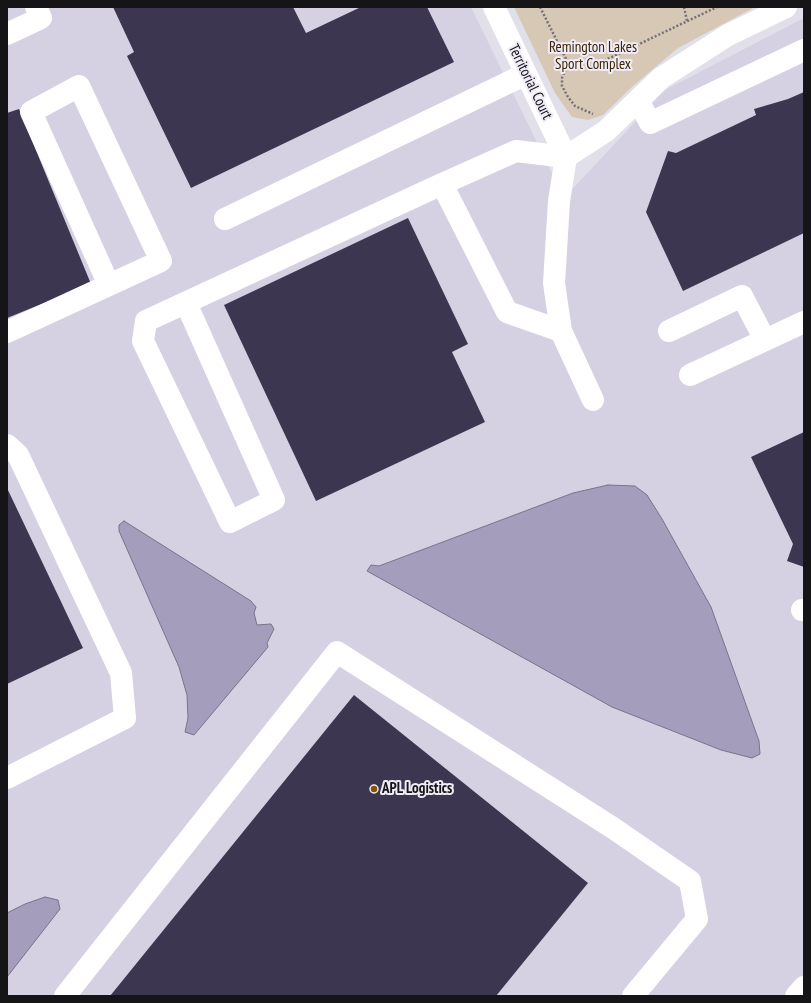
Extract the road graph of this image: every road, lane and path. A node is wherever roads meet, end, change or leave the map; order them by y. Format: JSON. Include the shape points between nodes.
{"nodes":[{"id":1,"x":36,"y":7,"type":"edge"},
{"id":2,"x":494,"y":7,"type":"edge"},
{"id":3,"x":540,"y":7,"type":"edge"},
{"id":4,"x":684,"y":7,"type":"edge"},
{"id":5,"x":717,"y":7,"type":"edge"},
{"id":6,"x":786,"y":7,"type":"edge"},
{"id":7,"x":687,"y":21,"type":"junction"},
{"id":8,"x":7,"y":34,"type":"edge"},
{"id":9,"x":804,"y":50,"type":"edge"},
{"id":10,"x":569,"y":62,"type":"junction"},
{"id":11,"x":526,"y":74,"type":"junction"},
{"id":12,"x":638,"y":100,"type":"junction"},
{"id":13,"x":598,"y":118,"type":"dead end"},
{"id":14,"x":566,"y":157,"type":"junction"},
{"id":15,"x":442,"y":184,"type":"junction"},
{"id":16,"x":225,"y":219,"type":"dead end"},
{"id":17,"x":108,"y":285,"type":"junction"},
{"id":18,"x":186,"y":303,"type":"junction"},
{"id":19,"x":804,"y":322,"type":"edge"},
{"id":20,"x":561,"y":331,"type":"junction"},
{"id":21,"x":669,"y":331,"type":"dead end"},
{"id":22,"x":7,"y":332,"type":"edge"},
{"id":23,"x":765,"y":340,"type":"junction"},
{"id":24,"x":690,"y":375,"type":"dead end"},
{"id":25,"x":593,"y":400,"type":"dead end"},
{"id":26,"x":7,"y":445,"type":"edge"},
{"id":27,"x":7,"y":778,"type":"edge"},
{"id":28,"x":804,"y":987,"type":"edge"},
{"id":29,"x":65,"y":996,"type":"edge"},
{"id":30,"x":633,"y":996,"type":"edge"},
{"id":31,"x":796,"y":996,"type":"edge"}],
"edges":[{"from":1,"to":8,"type":"street","via":[[41,18]]},
{"from":2,"to":11,"type":"street","name":"Territorial Court"},
{"from":3,"to":10,"type":"path"},
{"from":4,"to":7,"type":"path"},
{"from":5,"to":7,"type":"path"},
{"from":6,"to":12,"type":"street","via":[[728,35],[661,78]]},
{"from":7,"to":10,"type":"path","via":[[593,66],[581,67]]},
{"from":9,"to":12,"type":"street","via":[[650,123]]},
{"from":10,"to":13,"type":"path","via":[[562,78],[562,86],[575,106]]},
{"from":11,"to":14,"type":"street","name":"Territorial Court"},
{"from":11,"to":16,"type":"street"},
{"from":12,"to":14,"type":"street","via":[[606,131]]},
{"from":14,"to":15,"type":"street","via":[[516,151]]},
{"from":14,"to":20,"type":"street","via":[[559,201],[554,283]]},
{"from":15,"to":18,"type":"street"},
{"from":15,"to":20,"type":"street","via":[[508,312]]},
{"from":17,"to":17,"type":"street","via":[[31,112],[79,86],[161,261]]},
{"from":17,"to":22,"type":"street"},
{"from":18,"to":18,"type":"street","via":[[274,500],[230,522],[143,341],[146,321]]},
{"from":19,"to":23,"type":"street"},
{"from":20,"to":25,"type":"street"},
{"from":21,"to":23,"type":"street","via":[[742,296]]},
{"from":23,"to":24,"type":"street"},
{"from":26,"to":27,"type":"street","via":[[18,455],[121,673],[125,718]]},
{"from":28,"to":31,"type":"street"},
{"from":29,"to":30,"type":"street","via":[[338,652],[614,828],[690,881],[698,919]]}]}
